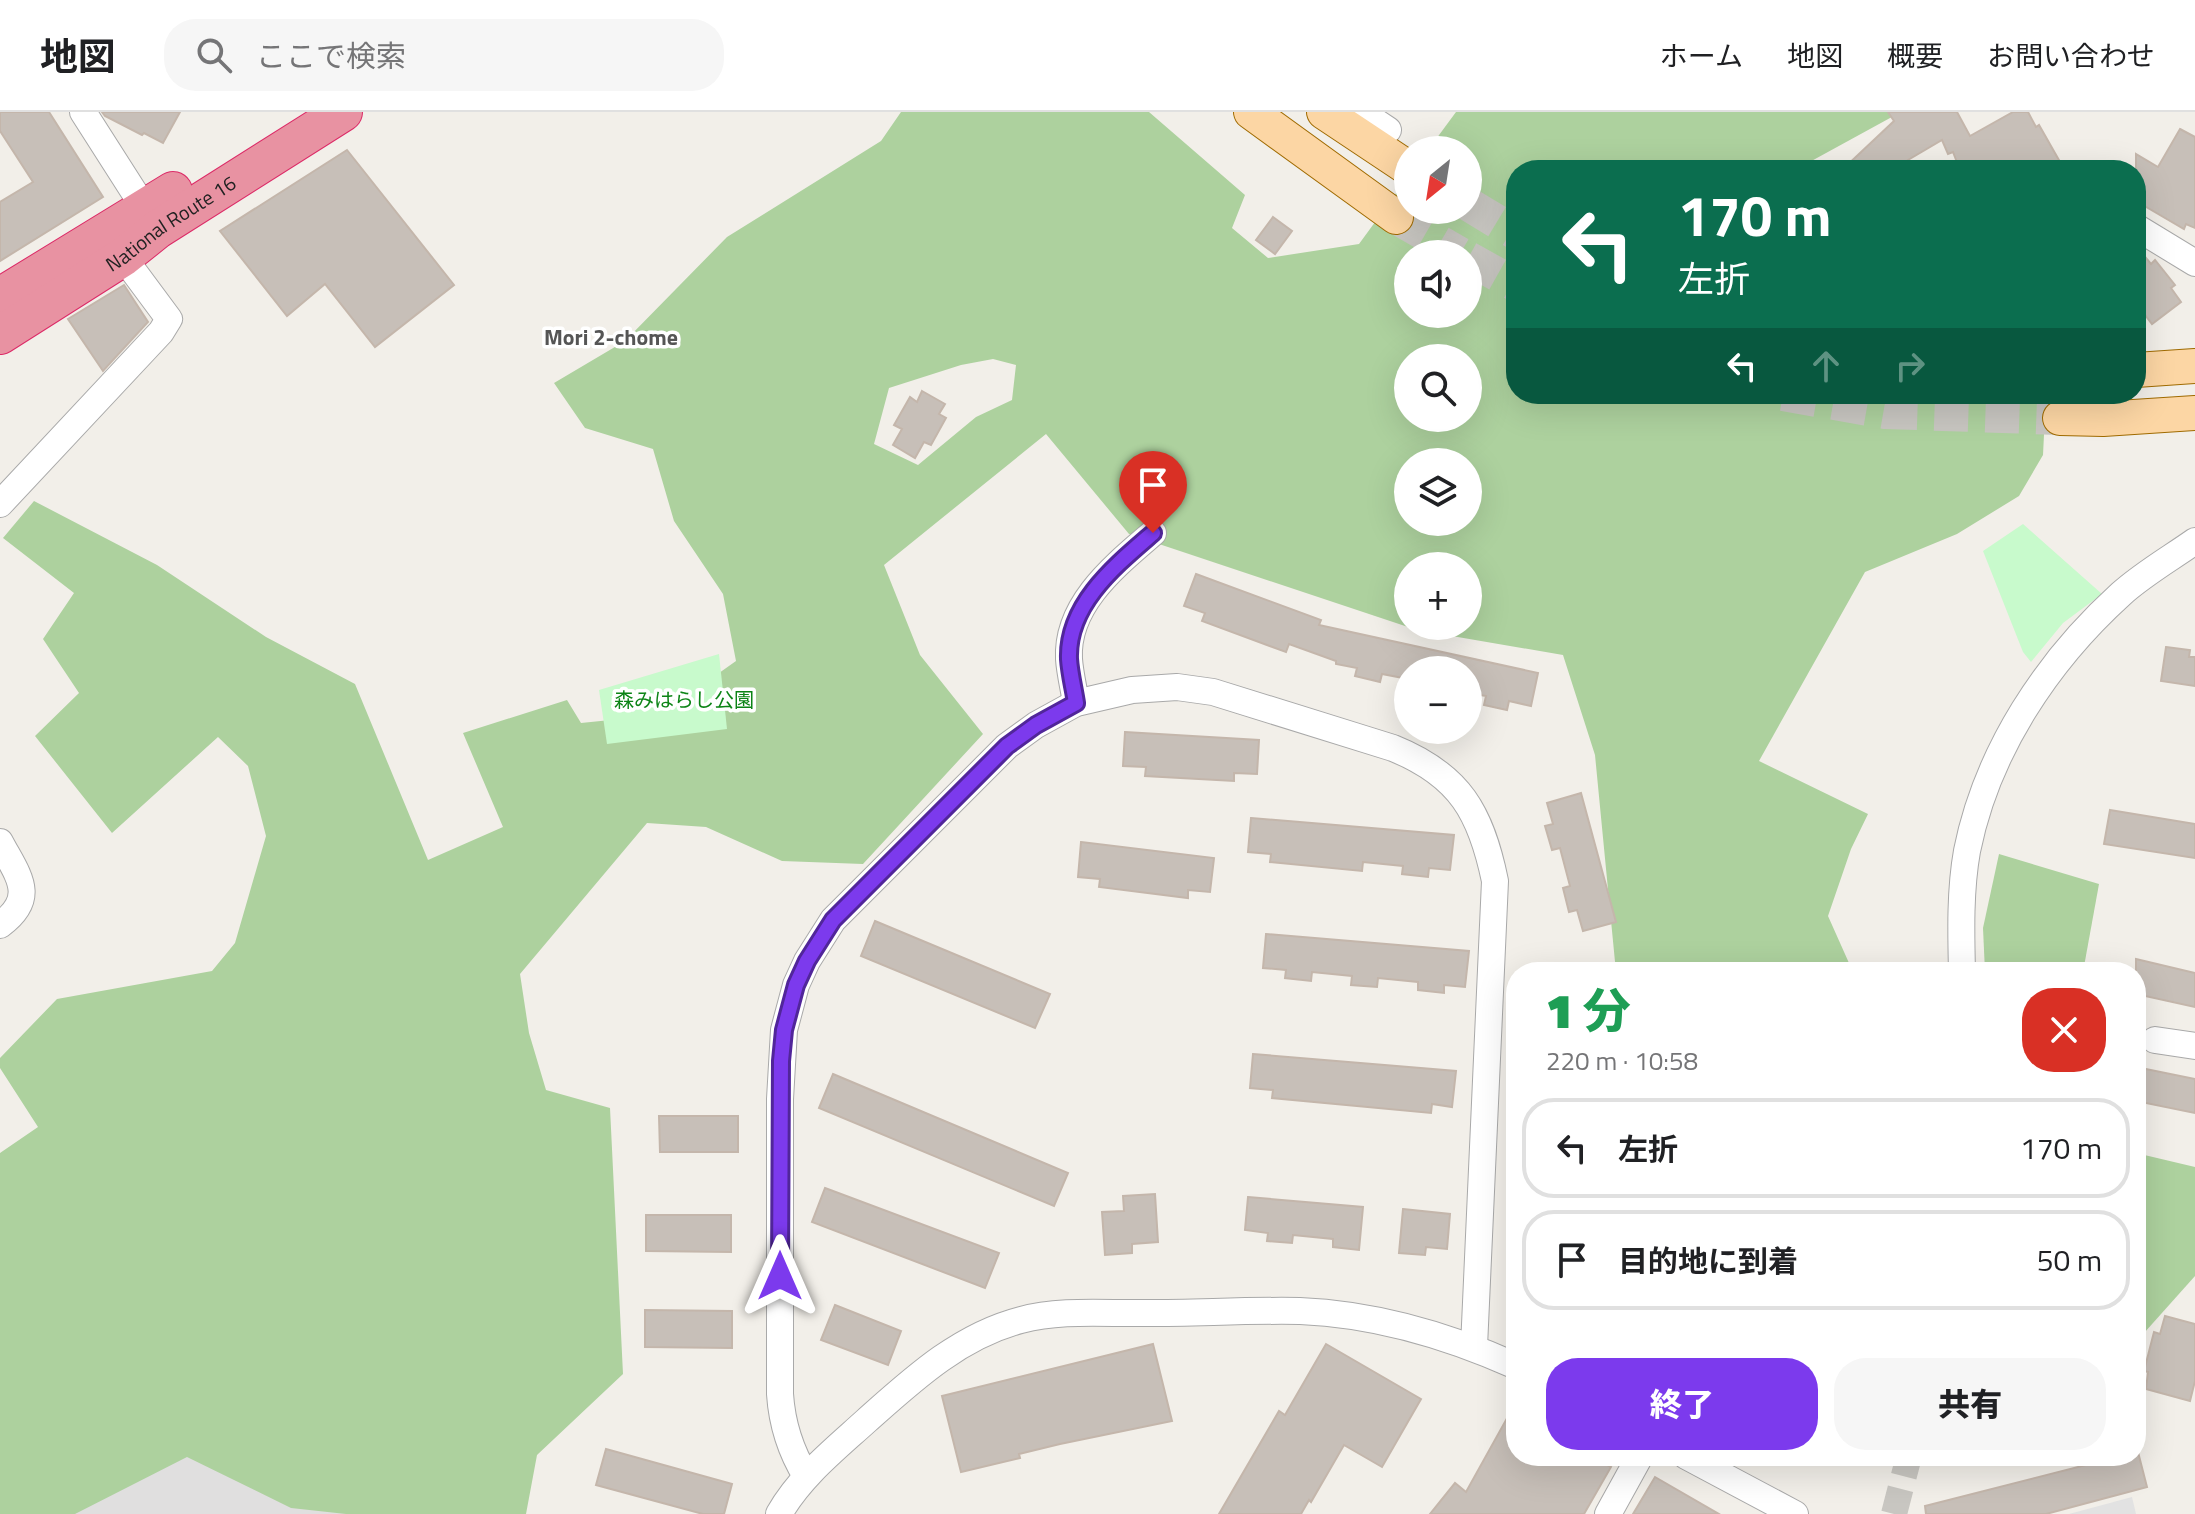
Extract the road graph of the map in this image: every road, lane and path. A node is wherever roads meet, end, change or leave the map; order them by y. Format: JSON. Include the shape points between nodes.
{"nodes":[{"id":1,"x":83,"y":112,"type":"edge"},
{"id":2,"x":297,"y":112,"type":"edge"},
{"id":3,"x":343,"y":112,"type":"edge"},
{"id":4,"x":1251,"y":112,"type":"edge"},
{"id":5,"x":1324,"y":112,"type":"edge"},
{"id":6,"x":1361,"y":112,"type":"edge"},
{"id":7,"x":1388,"y":130,"type":"dead end"},
{"id":8,"x":1394,"y":159,"type":"edge"},
{"id":9,"x":1394,"y":216,"type":"tunnel mouth"},
{"id":10,"x":151,"y":219,"type":"junction"},
{"id":11,"x":2146,"y":233,"type":"edge"},
{"id":12,"x":123,"y":257,"type":"junction"},
{"id":13,"x":2195,"y":263,"type":"edge"},
{"id":14,"x":0,"y":297,"type":"edge"},
{"id":15,"x":0,"y":335,"type":"edge"},
{"id":16,"x":2195,"y":366,"type":"edge"},
{"id":17,"x":2146,"y":369,"type":"edge"},
{"id":18,"x":2195,"y":413,"type":"edge"},
{"id":19,"x":2060,"y":418,"type":"tunnel mouth"},
{"id":20,"x":0,"y":504,"type":"edge"},
{"id":21,"x":1153,"y":533,"type":"dead end"},
{"id":22,"x":2195,"y":541,"type":"edge"},
{"id":23,"x":1076,"y":703,"type":"junction"},
{"id":24,"x":0,"y":842,"type":"edge"},
{"id":25,"x":0,"y":925,"type":"edge"},
{"id":26,"x":1962,"y":962,"type":"edge"},
{"id":27,"x":2155,"y":1040,"type":"dead end"},
{"id":28,"x":2195,"y":1046,"type":"edge"},
{"id":29,"x":1474,"y":1347,"type":"junction"},
{"id":30,"x":1506,"y":1361,"type":"edge"},
{"id":31,"x":1634,"y":1466,"type":"edge"},
{"id":32,"x":1705,"y":1466,"type":"edge"},
{"id":33,"x":806,"y":1476,"type":"junction"},
{"id":34,"x":779,"y":1514,"type":"edge"},
{"id":35,"x":1608,"y":1514,"type":"edge"},
{"id":36,"x":1795,"y":1514,"type":"edge"}],
"edges":[{"from":1,"to":10,"type":"street"},
{"from":2,"to":10,"type":"highway","name":"National Route 16"},
{"from":3,"to":10,"type":"highway","name":"National Route 16"},
{"from":4,"to":9,"type":"main road"},
{"from":5,"to":8,"type":"main road"},
{"from":6,"to":7,"type":"street"},
{"from":10,"to":12,"type":"highway","name":"National Route 16"},
{"from":10,"to":14,"type":"highway","name":"National Route 16","via":[[97,236]]},
{"from":11,"to":13,"type":"street"},
{"from":12,"to":15,"type":"highway","name":"National Route 16"},
{"from":12,"to":20,"type":"street","via":[[169,319]]},
{"from":16,"to":17,"type":"main road"},
{"from":18,"to":19,"type":"main road"},
{"from":21,"to":23,"type":"street","via":[[1107,575],[1082,608],[1069,657]]},
{"from":22,"to":26,"type":"street","via":[[2123,592],[2078,636],[2042,680],[2010,734],[1985,790],[1967,851]]},
{"from":23,"to":29,"type":"street","via":[[1132,690],[1177,687],[1250,702],[1417,757],[1460,793],[1478,820],[1495,881]]},
{"from":23,"to":33,"type":"street","via":[[1007,746],[964,788],[833,920],[796,985],[784,1030],[780,1099],[780,1394],[792,1454]]},
{"from":24,"to":25,"type":"street","via":[[20,881],[22,900],[16,913]]},
{"from":27,"to":28,"type":"street"},
{"from":29,"to":30,"type":"street"},
{"from":29,"to":33,"type":"street","via":[[1359,1318],[1301,1311],[1022,1319],[939,1359]]},
{"from":31,"to":35,"type":"street"},
{"from":32,"to":36,"type":"street"},
{"from":33,"to":34,"type":"street"}]}
